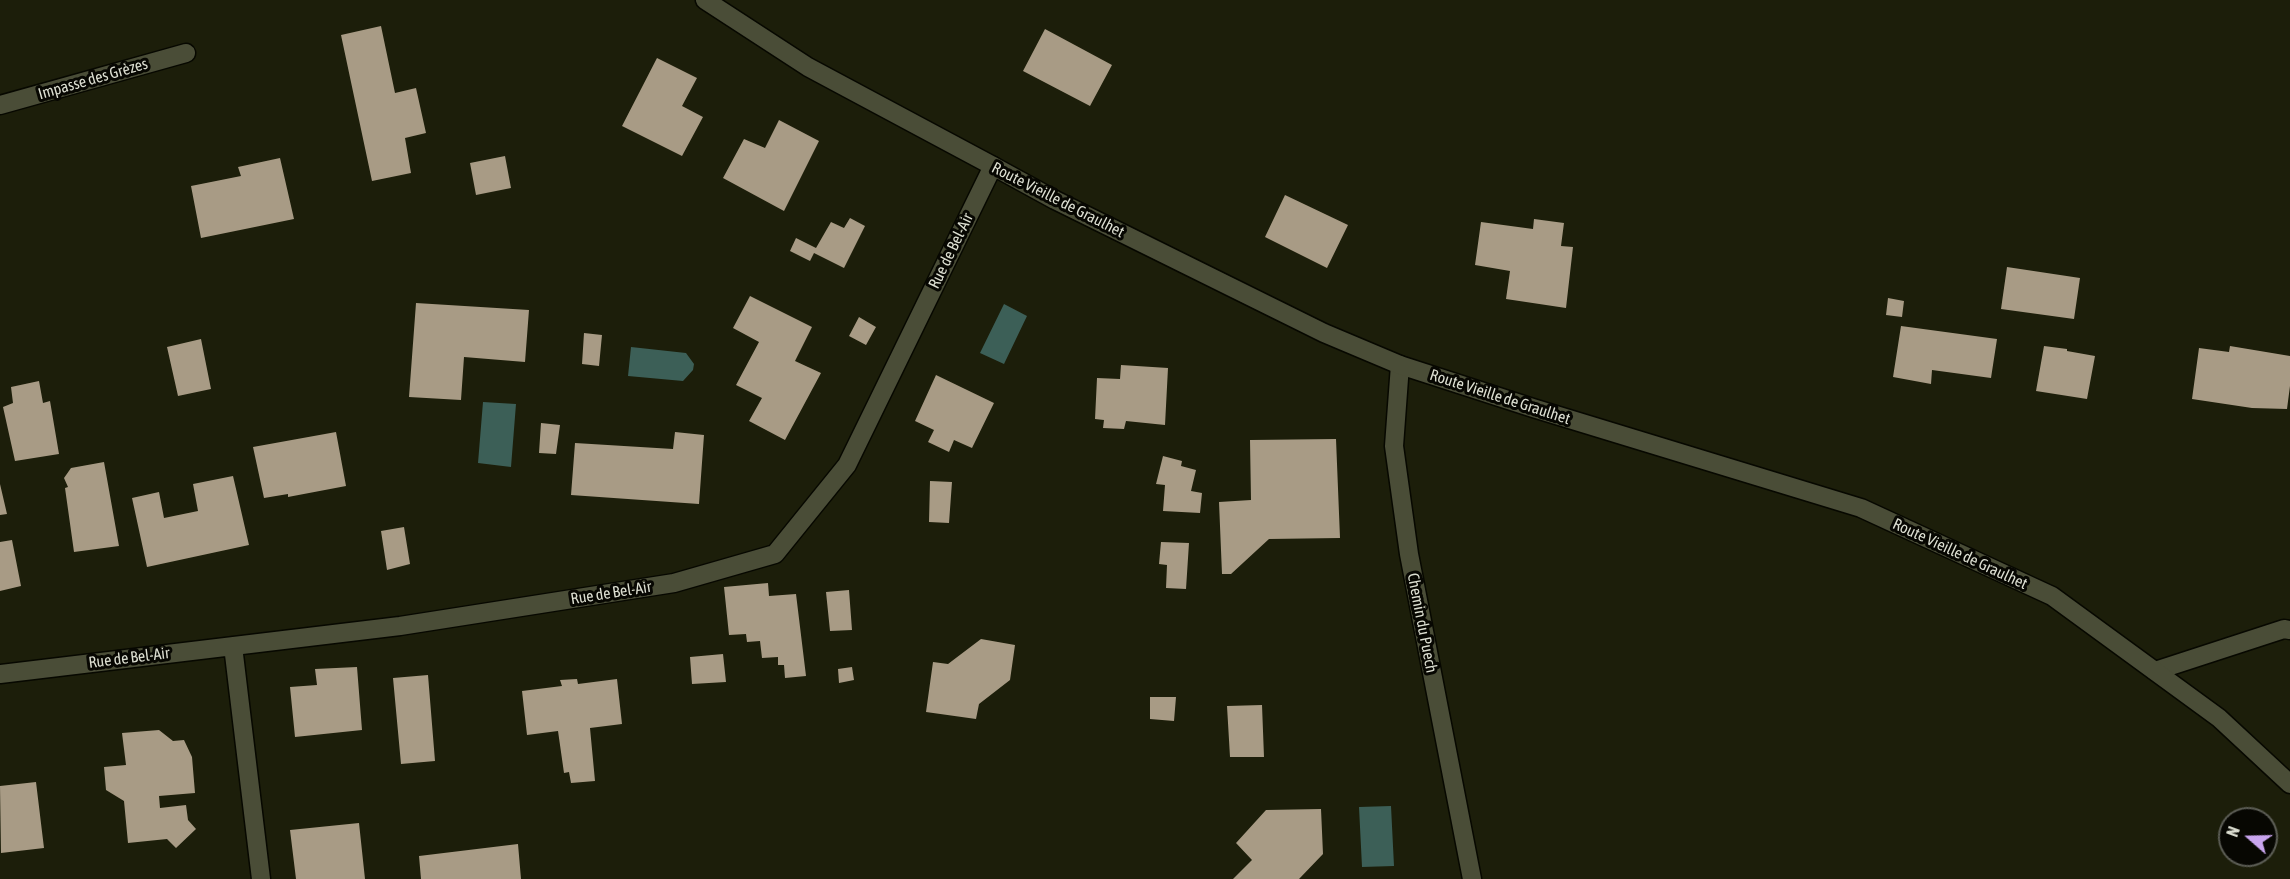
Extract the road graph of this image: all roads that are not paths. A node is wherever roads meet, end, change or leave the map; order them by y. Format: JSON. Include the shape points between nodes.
{"nodes":[{"id":1,"x":705,"y":0,"type":"edge"},
{"id":2,"x":186,"y":53,"type":"dead end"},
{"id":3,"x":0,"y":105,"type":"edge"},
{"id":4,"x":993,"y":166,"type":"junction"},
{"id":5,"x":1400,"y":364,"type":"junction"},
{"id":6,"x":2290,"y":630,"type":"edge"},
{"id":7,"x":233,"y":646,"type":"junction"},
{"id":8,"x":2155,"y":671,"type":"junction"},
{"id":9,"x":0,"y":674,"type":"edge"},
{"id":10,"x":2290,"y":784,"type":"edge"},
{"id":11,"x":261,"y":879,"type":"edge"},
{"id":12,"x":1472,"y":879,"type":"edge"}],
"edges":[{"from":1,"to":4,"type":"street","name":"Route Vieille de Graulhet","via":[[808,67]]},
{"from":2,"to":3,"type":"street","name":"Impasse des Grèzes"},
{"from":4,"to":5,"type":"street","name":"Route Vieille de Graulhet","via":[[1324,333]]},
{"from":4,"to":7,"type":"street","name":"Rue de Bel-Air","via":[[847,465],[775,554],[674,583],[400,626]]},
{"from":5,"to":8,"type":"street","name":"Route Vieille de Graulhet","via":[[1861,508],[2052,596]]},
{"from":5,"to":12,"type":"street","name":"Chemin du Puech","via":[[1394,446],[1409,554]]},
{"from":6,"to":8,"type":"street"},
{"from":7,"to":9,"type":"street","name":"Rue de Bel-Air"},
{"from":7,"to":11,"type":"street"},
{"from":8,"to":10,"type":"street","name":"Route Vieille de Graulhet","via":[[2219,718]]}]}
